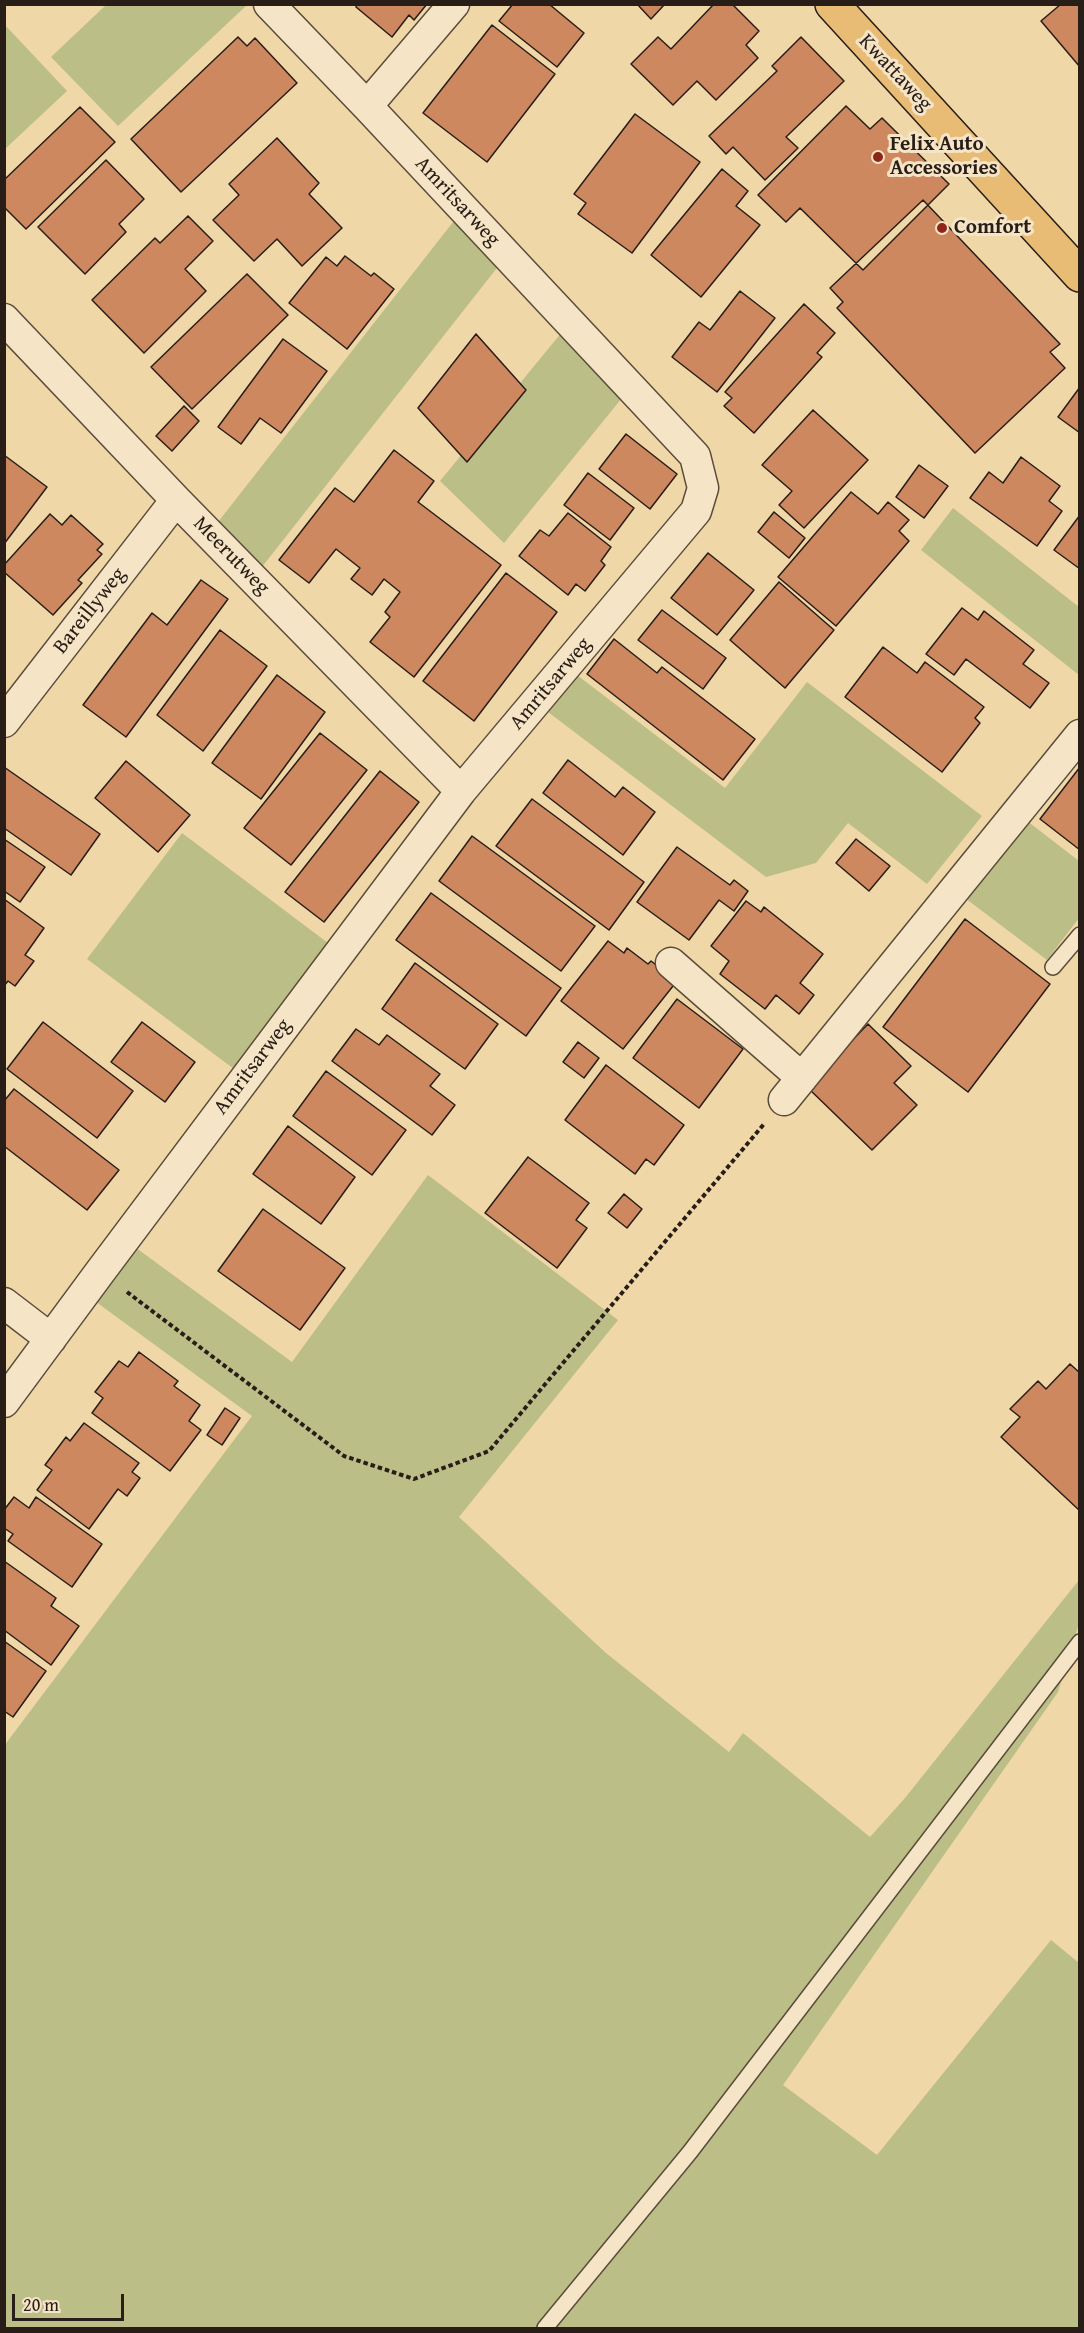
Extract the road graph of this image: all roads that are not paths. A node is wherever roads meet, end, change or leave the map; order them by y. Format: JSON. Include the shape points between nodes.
{"nodes":[{"id":1,"x":269,"y":4,"type":"edge"},
{"id":2,"x":454,"y":4,"type":"edge"},
{"id":3,"x":832,"y":4,"type":"edge"},
{"id":4,"x":367,"y":106,"type":"junction"},
{"id":5,"x":1080,"y":275,"type":"edge"},
{"id":6,"x":4,"y":319,"type":"edge"},
{"id":7,"x":176,"y":500,"type":"junction"},
{"id":8,"x":4,"y":722,"type":"edge"},
{"id":9,"x":1080,"y":735,"type":"edge"},
{"id":10,"x":461,"y":791,"type":"junction"},
{"id":11,"x":1080,"y":935,"type":"edge"},
{"id":12,"x":670,"y":963,"type":"dead end"},
{"id":13,"x":1053,"y":968,"type":"dead end"},
{"id":14,"x":4,"y":1303,"type":"edge"},
{"id":15,"x":51,"y":1339,"type":"junction"},
{"id":16,"x":4,"y":1402,"type":"edge"},
{"id":17,"x":1080,"y":1641,"type":"edge"},
{"id":18,"x":545,"y":2328,"type":"edge"}],
"edges":[{"from":1,"to":4,"type":"street","name":"Amritsarweg"},
{"from":2,"to":4,"type":"street"},
{"from":3,"to":5,"type":"main road","name":"Kwattaweg"},
{"from":4,"to":10,"type":"street","name":"Amritsarweg","via":[[695,456],[704,488],[696,510]]},
{"from":6,"to":7,"type":"street","name":"Meerutweg"},
{"from":7,"to":8,"type":"street","name":"Bareillyweg"},
{"from":7,"to":10,"type":"street","name":"Meerutweg"},
{"from":9,"to":12,"type":"street","via":[[794,1089]]},
{"from":10,"to":15,"type":"street","name":"Amritsarweg"},
{"from":11,"to":13,"type":"lane"},
{"from":14,"to":15,"type":"street"},
{"from":15,"to":16,"type":"street","name":"Amritsarweg"},
{"from":17,"to":18,"type":"lane","via":[[690,2152]]}]}
